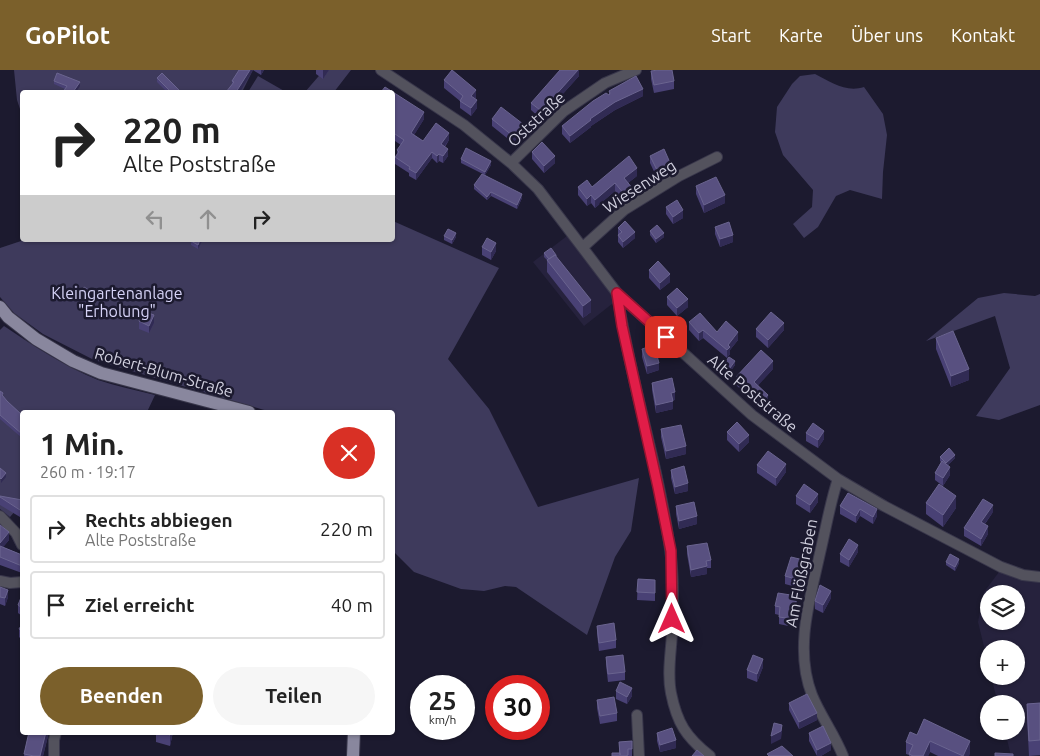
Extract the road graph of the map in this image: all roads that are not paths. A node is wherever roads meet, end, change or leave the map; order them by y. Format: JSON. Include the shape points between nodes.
{"nodes":[{"id":1,"x":380,"y":70,"type":"edge"},
{"id":2,"x":636,"y":70,"type":"edge"},
{"id":3,"x":716,"y":157,"type":"dead end"},
{"id":4,"x":511,"y":163,"type":"junction"},
{"id":5,"x":583,"y":246,"type":"junction"},
{"id":6,"x":617,"y":293,"type":"junction"},
{"id":7,"x":0,"y":307,"type":"edge"},
{"id":8,"x":241,"y":410,"type":"edge"},
{"id":9,"x":838,"y":479,"type":"junction"},
{"id":10,"x":0,"y":516,"type":"edge"},
{"id":11,"x":20,"y":541,"type":"edge"},
{"id":12,"x":1040,"y":577,"type":"edge"},
{"id":13,"x":0,"y":581,"type":"edge"},
{"id":14,"x":20,"y":582,"type":"edge"},
{"id":15,"x":637,"y":715,"type":"dead end"},
{"id":16,"x":55,"y":735,"type":"edge"},
{"id":17,"x":354,"y":735,"type":"edge"},
{"id":18,"x":54,"y":756,"type":"edge"},
{"id":19,"x":353,"y":756,"type":"edge"},
{"id":20,"x":639,"y":756,"type":"edge"},
{"id":21,"x":710,"y":756,"type":"edge"},
{"id":22,"x":844,"y":756,"type":"edge"}],
"edges":[{"from":1,"to":4,"type":"street","name":"Alte Poststraße","via":[[464,125]]},
{"from":2,"to":4,"type":"street","name":"Oststraße","via":[[605,83],[564,110]]},
{"from":3,"to":5,"type":"street","name":"Wiesenweg","via":[[624,210]]},
{"from":4,"to":5,"type":"street","name":"Alte Poststraße","via":[[538,189]]},
{"from":5,"to":6,"type":"street","name":"Alte Poststraße"},
{"from":6,"to":9,"type":"street","name":"Alte Poststraße","via":[[752,415]]},
{"from":6,"to":21,"type":"street","via":[[671,551],[671,692],[686,735]]},
{"from":7,"to":8,"type":"main road","name":"Robert-Blum-Straße","via":[[36,339],[101,373]]},
{"from":9,"to":12,"type":"street","name":"Alte Poststraße","via":[[1001,567]]},
{"from":9,"to":22,"type":"street","name":"Am Flößgraben","via":[[809,601],[804,640],[812,696]]},
{"from":10,"to":11,"type":"street"},
{"from":13,"to":14,"type":"street"},
{"from":15,"to":20,"type":"street"},
{"from":16,"to":18,"type":"street"},
{"from":17,"to":19,"type":"main road"}]}
